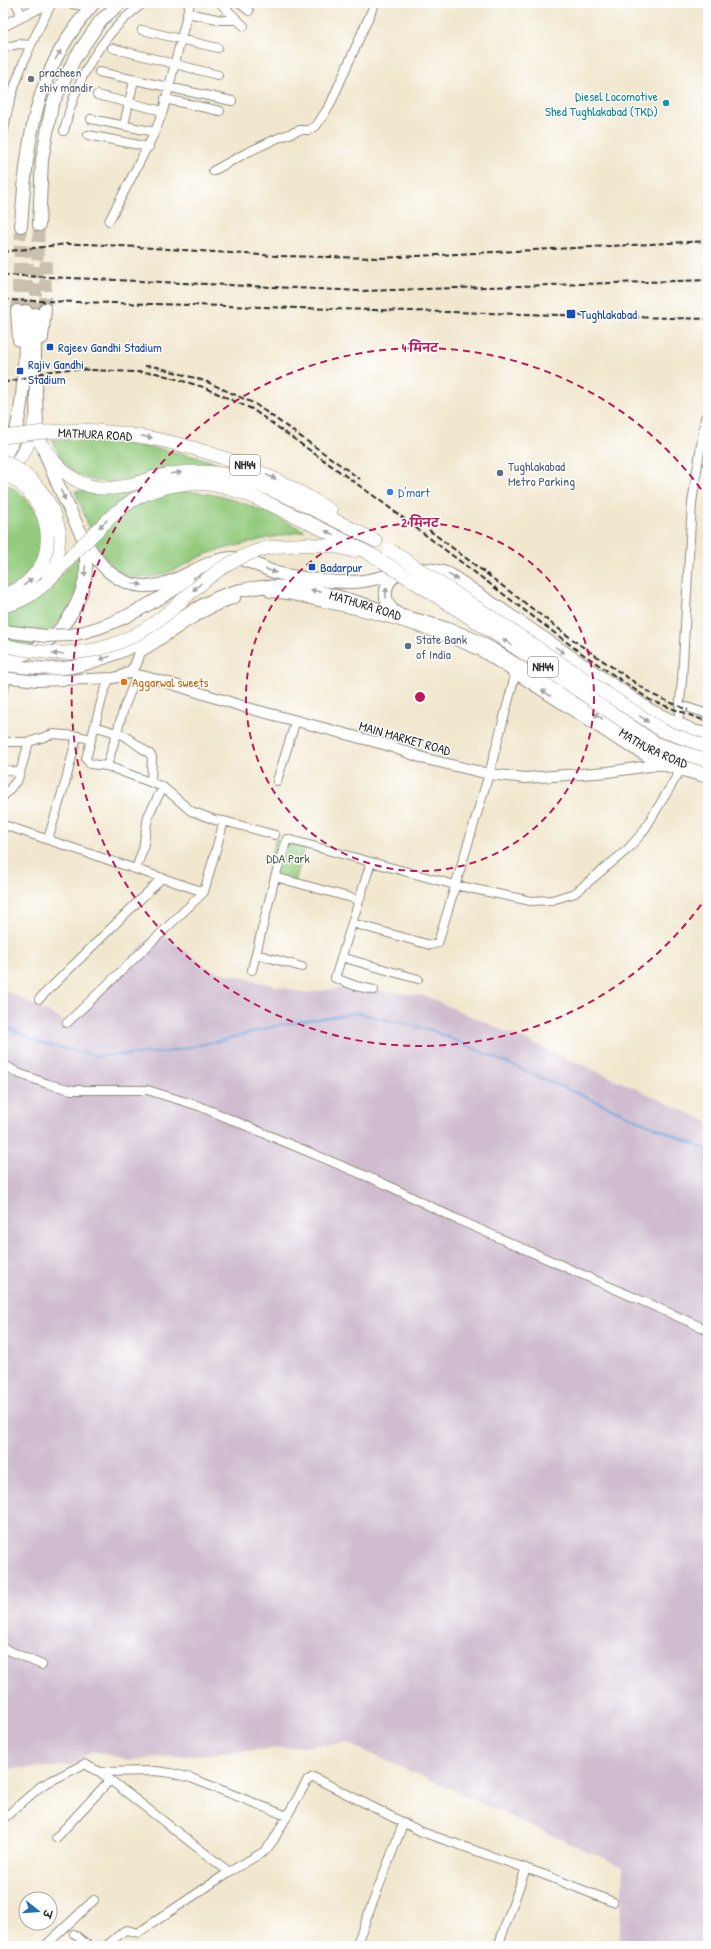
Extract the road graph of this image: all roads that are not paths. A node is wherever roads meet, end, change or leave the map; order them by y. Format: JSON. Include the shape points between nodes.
{"nodes":[{"id":1,"x":16,"y":3,"type":"edge"},
{"id":2,"x":48,"y":3,"type":"edge"},
{"id":3,"x":52,"y":3,"type":"edge"},
{"id":4,"x":72,"y":3,"type":"edge"},
{"id":5,"x":121,"y":3,"type":"edge"},
{"id":6,"x":144,"y":3,"type":"edge"},
{"id":7,"x":190,"y":3,"type":"edge"},
{"id":8,"x":220,"y":3,"type":"edge"},
{"id":9,"x":240,"y":3,"type":"edge"},
{"id":10,"x":375,"y":3,"type":"edge"},
{"id":11,"x":93,"y":5,"type":"edge"},
{"id":12,"x":249,"y":11,"type":"dead end"},
{"id":13,"x":187,"y":13,"type":"junction"},
{"id":14,"x":22,"y":16,"type":"junction"},
{"id":15,"x":238,"y":20,"type":"junction"},
{"id":16,"x":4,"y":24,"type":"edge"},
{"id":17,"x":244,"y":26,"type":"dead end"},
{"id":18,"x":142,"y":30,"type":"dead end"},
{"id":19,"x":180,"y":39,"type":"junction"},
{"id":20,"x":30,"y":45,"type":"junction"},
{"id":21,"x":3,"y":48,"type":"edge"},
{"id":22,"x":112,"y":48,"type":"dead end"},
{"id":23,"x":218,"y":48,"type":"dead end"},
{"id":24,"x":174,"y":64,"type":"junction"},
{"id":25,"x":100,"y":72,"type":"dead end"},
{"id":26,"x":218,"y":75,"type":"dead end"},
{"id":27,"x":134,"y":80,"type":"junction"},
{"id":28,"x":168,"y":88,"type":"junction"},
{"id":29,"x":97,"y":95,"type":"dead end"},
{"id":30,"x":6,"y":99,"type":"edge"},
{"id":31,"x":165,"y":99,"type":"junction"},
{"id":32,"x":232,"y":101,"type":"dead end"},
{"id":33,"x":129,"y":102,"type":"junction"},
{"id":34,"x":220,"y":110,"type":"dead end"},
{"id":35,"x":163,"y":111,"type":"junction"},
{"id":36,"x":91,"y":119,"type":"dead end"},
{"id":37,"x":124,"y":126,"type":"junction"},
{"id":38,"x":3,"y":130,"type":"edge"},
{"id":39,"x":64,"y":131,"type":"dead end"},
{"id":40,"x":155,"y":132,"type":"junction"},
{"id":41,"x":88,"y":135,"type":"dead end"},
{"id":42,"x":149,"y":147,"type":"junction"},
{"id":43,"x":213,"y":171,"type":"dead end"},
{"id":44,"x":109,"y":221,"type":"dead end"},
{"id":45,"x":29,"y":366,"type":"junction"},
{"id":46,"x":35,"y":388,"type":"junction"},
{"id":47,"x":21,"y":393,"type":"junction"},
{"id":48,"x":708,"y":413,"type":"edge"},
{"id":49,"x":35,"y":420,"type":"junction"},
{"id":50,"x":3,"y":437,"type":"edge"},
{"id":51,"x":41,"y":444,"type":"junction"},
{"id":52,"x":3,"y":446,"type":"edge"},
{"id":53,"x":3,"y":458,"type":"edge"},
{"id":54,"x":3,"y":461,"type":"edge"},
{"id":55,"x":3,"y":474,"type":"edge"},
{"id":56,"x":80,"y":532,"type":"junction"},
{"id":57,"x":376,"y":541,"type":"junction"},
{"id":58,"x":377,"y":558,"type":"junction"},
{"id":59,"x":208,"y":566,"type":"junction"},
{"id":60,"x":403,"y":571,"type":"junction"},
{"id":61,"x":34,"y":592,"type":"junction"},
{"id":62,"x":3,"y":595,"type":"edge"},
{"id":63,"x":487,"y":600,"type":"junction"},
{"id":64,"x":3,"y":606,"type":"edge"},
{"id":65,"x":400,"y":616,"type":"junction"},
{"id":66,"x":3,"y":631,"type":"edge"},
{"id":67,"x":467,"y":635,"type":"junction"},
{"id":68,"x":3,"y":645,"type":"edge"},
{"id":69,"x":141,"y":647,"type":"junction"},
{"id":70,"x":3,"y":660,"type":"edge"},
{"id":71,"x":3,"y":665,"type":"edge"},
{"id":72,"x":516,"y":672,"type":"junction"},
{"id":73,"x":133,"y":674,"type":"junction"},
{"id":74,"x":5,"y":678,"type":"edge"},
{"id":75,"x":109,"y":679,"type":"junction"},
{"id":76,"x":3,"y":691,"type":"edge"},
{"id":77,"x":680,"y":704,"type":"junction"},
{"id":78,"x":708,"y":714,"type":"edge"},
{"id":79,"x":296,"y":720,"type":"junction"},
{"id":80,"x":678,"y":723,"type":"junction"},
{"id":81,"x":95,"y":726,"type":"junction"},
{"id":82,"x":116,"y":732,"type":"junction"},
{"id":83,"x":708,"y":734,"type":"edge"},
{"id":84,"x":77,"y":736,"type":"junction"},
{"id":85,"x":91,"y":739,"type":"junction"},
{"id":86,"x":3,"y":742,"type":"edge"},
{"id":87,"x":30,"y":742,"type":"junction"},
{"id":88,"x":708,"y":747,"type":"edge"},
{"id":89,"x":708,"y":761,"type":"edge"},
{"id":90,"x":662,"y":765,"type":"junction"},
{"id":91,"x":108,"y":766,"type":"junction"},
{"id":92,"x":680,"y":766,"type":"junction"},
{"id":93,"x":3,"y":769,"type":"edge"},
{"id":94,"x":708,"y":770,"type":"edge"},
{"id":95,"x":20,"y":773,"type":"junction"},
{"id":96,"x":489,"y":774,"type":"junction"},
{"id":97,"x":708,"y":778,"type":"edge"},
{"id":98,"x":277,"y":781,"type":"dead end"},
{"id":99,"x":151,"y":782,"type":"junction"},
{"id":100,"x":163,"y":787,"type":"junction"},
{"id":101,"x":3,"y":797,"type":"edge"},
{"id":102,"x":224,"y":821,"type":"junction"},
{"id":103,"x":7,"y":826,"type":"dead end"},
{"id":104,"x":275,"y":835,"type":"dead end"},
{"id":105,"x":48,"y":839,"type":"junction"},
{"id":106,"x":371,"y":862,"type":"junction"},
{"id":107,"x":136,"y":869,"type":"junction"},
{"id":108,"x":275,"y":877,"type":"junction"},
{"id":109,"x":162,"y":878,"type":"junction"},
{"id":110,"x":455,"y":885,"type":"junction"},
{"id":111,"x":204,"y":892,"type":"junction"},
{"id":112,"x":359,"y":900,"type":"junction"},
{"id":113,"x":352,"y":923,"type":"junction"},
{"id":114,"x":256,"y":954,"type":"junction"},
{"id":115,"x":341,"y":957,"type":"junction"},
{"id":116,"x":302,"y":967,"type":"dead end"},
{"id":117,"x":252,"y":970,"type":"dead end"},
{"id":118,"x":418,"y":979,"type":"dead end"},
{"id":119,"x":374,"y":990,"type":"dead end"},
{"id":120,"x":39,"y":999,"type":"dead end"},
{"id":121,"x":67,"y":1023,"type":"dead end"},
{"id":122,"x":3,"y":1064,"type":"edge"},
{"id":123,"x":708,"y":1330,"type":"edge"},
{"id":124,"x":3,"y":1648,"type":"edge"},
{"id":125,"x":42,"y":1665,"type":"dead end"},
{"id":126,"x":100,"y":1772,"type":"junction"},
{"id":127,"x":110,"y":1781,"type":"junction"},
{"id":128,"x":287,"y":1816,"type":"junction"},
{"id":129,"x":3,"y":1819,"type":"edge"},
{"id":130,"x":403,"y":1824,"type":"junction"},
{"id":131,"x":56,"y":1838,"type":"dead end"},
{"id":132,"x":526,"y":1868,"type":"junction"},
{"id":133,"x":229,"y":1872,"type":"junction"},
{"id":134,"x":94,"y":1900,"type":"dead end"},
{"id":135,"x":614,"y":1902,"type":"dead end"},
{"id":136,"x":74,"y":1934,"type":"dead end"},
{"id":137,"x":45,"y":1946,"type":"edge"},
{"id":138,"x":89,"y":1946,"type":"edge"},
{"id":139,"x":106,"y":1946,"type":"edge"},
{"id":140,"x":356,"y":1946,"type":"edge"},
{"id":141,"x":498,"y":1946,"type":"edge"}],
"edges":[{"from":1,"to":14,"type":"street"},
{"from":2,"to":14,"type":"street"},
{"from":3,"to":20,"type":"street"},
{"from":4,"to":11,"type":"street"},
{"from":5,"to":11,"type":"main road","one_way":true,"via":[[101,20],[75,58],[52,105],[34,226],[31,131],[40,94],[52,64]]},
{"from":6,"to":39,"type":"street","via":[[133,10],[90,61],[72,100]]},
{"from":7,"to":13,"type":"street"},
{"from":8,"to":15,"type":"street"},
{"from":9,"to":12,"type":"street"},
{"from":10,"to":43,"type":"street","via":[[330,105],[316,126],[278,138]]},
{"from":13,"to":15,"type":"street","via":[[222,20]]},
{"from":13,"to":19,"type":"street"},
{"from":14,"to":16,"type":"street"},
{"from":15,"to":17,"type":"street"},
{"from":18,"to":19,"type":"street"},
{"from":19,"to":23,"type":"street"},
{"from":19,"to":24,"type":"street"},
{"from":20,"to":21,"type":"street"},
{"from":20,"to":30,"type":"street"},
{"from":22,"to":24,"type":"street"},
{"from":24,"to":26,"type":"street"},
{"from":24,"to":28,"type":"street"},
{"from":25,"to":27,"type":"street"},
{"from":27,"to":28,"type":"street"},
{"from":27,"to":33,"type":"street"},
{"from":28,"to":31,"type":"street"},
{"from":28,"to":32,"type":"street"},
{"from":29,"to":33,"type":"street"},
{"from":30,"to":38,"type":"street"},
{"from":31,"to":34,"type":"street"},
{"from":31,"to":35,"type":"street"},
{"from":33,"to":35,"type":"street"},
{"from":33,"to":37,"type":"street"},
{"from":35,"to":40,"type":"street"},
{"from":36,"to":37,"type":"street"},
{"from":37,"to":40,"type":"street"},
{"from":40,"to":42,"type":"street"},
{"from":41,"to":42,"type":"street"},
{"from":42,"to":44,"type":"street"},
{"from":45,"to":45,"type":"main road","via":[[41,359],[31,311]]},
{"from":45,"to":46,"type":"main road"},
{"from":45,"to":47,"type":"main road"},
{"from":46,"to":47,"type":"main road"},
{"from":46,"to":49,"type":"main road"},
{"from":47,"to":52,"type":"main road"},
{"from":47,"to":53,"type":"main road","via":[[14,439]]},
{"from":48,"to":77,"type":"street","via":[[705,418],[692,503]]},
{"from":49,"to":51,"type":"main road"},
{"from":49,"to":55,"type":"highway","via":[[24,453]]},
{"from":50,"to":57,"type":"highway","name":"MATHURA ROAD","number":"NH44","one_way":true,"bridge":true,"via":[[44,432],[104,431],[185,445],[239,463],[288,486]]},
{"from":51,"to":56,"type":"main road","one_way":true},
{"from":51,"to":57,"type":"highway","one_way":true,"via":[[58,467],[86,485],[111,489],[171,474],[198,472],[232,476],[283,495]]},
{"from":54,"to":61,"type":"highway","bridge":true,"via":[[19,470],[36,485],[50,504],[57,521],[59,540],[55,562]]},
{"from":62,"to":55,"type":"highway","one_way":true,"bridge":true,"via":[[21,587],[34,576],[44,560],[48,540],[45,519],[36,502],[24,487]]},
{"from":56,"to":59,"type":"main road","name":"MATHURA ROAD","one_way":true,"via":[[91,553],[104,568],[133,584],[159,585]]},
{"from":56,"to":70,"type":"main road","one_way":true,"via":[[86,571],[78,600],[68,619],[52,637],[36,649]]},
{"from":57,"to":88,"type":"highway","name":"MATHURA ROAD","number":"NH44","one_way":true,"bridge":true,"via":[[663,731]]},
{"from":58,"to":61,"type":"highway","one_way":true,"bridge":true,"via":[[247,493],[215,485],[179,484],[145,493],[124,506]]},
{"from":58,"to":68,"type":"highway","name":"MATHURA ROAD","number":"NH44","one_way":true,"bridge":true,"via":[[322,544],[267,548],[238,558],[213,573],[164,615],[121,642],[96,650],[59,654]]},
{"from":89,"to":58,"type":"highway","name":"MATHURA ROAD","number":"NH44","one_way":true,"bridge":true,"via":[[657,744]]},
{"from":59,"to":60,"type":"main road","name":"MATHURA ROAD","one_way":true,"via":[[227,559],[241,559],[276,573],[349,582],[370,580]]},
{"from":59,"to":66,"type":"main road","bridge":true,"via":[[134,614],[99,629],[71,635],[46,636]]},
{"from":60,"to":63,"type":"main road","name":"MATHURA ROAD","one_way":true,"via":[[426,568],[449,574]]},
{"from":65,"to":60,"type":"main road","one_way":true,"via":[[388,606],[385,593],[391,578]]},
{"from":61,"to":64,"type":"highway","via":[[18,602]]},
{"from":63,"to":67,"type":"main road"},
{"from":63,"to":80,"type":"main road","name":"MATHURA ROAD","one_way":true,"via":[[651,711]]},
{"from":65,"to":67,"type":"main road","name":"MATHURA ROAD"},
{"from":65,"to":69,"type":"main road","name":"MATHURA ROAD","one_way":true,"via":[[307,589],[292,586],[263,587],[219,597]]},
{"from":92,"to":67,"type":"main road","name":"MATHURA ROAD","one_way":true},
{"from":69,"to":71,"type":"main road","name":"MATHURA ROAD","one_way":true,"via":[[71,667],[33,668]]},
{"from":69,"to":72,"type":"street","via":[[225,601],[270,592],[349,607],[440,634],[481,650]]},
{"from":69,"to":73,"type":"street"},
{"from":90,"to":72,"type":"street","one_way":true,"via":[[618,740]]},
{"from":72,"to":96,"type":"street"},
{"from":73,"to":75,"type":"street"},
{"from":73,"to":79,"type":"street","name":"MAIN MARKET ROAD"},
{"from":73,"to":82,"type":"street"},
{"from":74,"to":75,"type":"street","via":[[49,681]]},
{"from":74,"to":76,"type":"street"},
{"from":75,"to":81,"type":"street"},
{"from":77,"to":78,"type":"street"},
{"from":77,"to":80,"type":"street"},
{"from":79,"to":96,"type":"street","name":"MAIN MARKET ROAD","via":[[387,745],[426,759]]},
{"from":79,"to":98,"type":"street"},
{"from":80,"to":83,"type":"main road","name":"MATHURA ROAD","via":[[696,732]]},
{"from":81,"to":82,"type":"street"},
{"from":81,"to":85,"type":"street"},
{"from":82,"to":91,"type":"street"},
{"from":82,"to":99,"type":"street","via":[[139,745],[151,756]]},
{"from":84,"to":85,"type":"street"},
{"from":84,"to":87,"type":"street","via":[[53,734]]},
{"from":84,"to":105,"type":"street"},
{"from":85,"to":91,"type":"street","via":[[86,762]]},
{"from":86,"to":87,"type":"street"},
{"from":87,"to":95,"type":"street"},
{"from":90,"to":92,"type":"street","name":"MAIN MARKET ROAD"},
{"from":90,"to":96,"type":"street","name":"MAIN MARKET ROAD","via":[[608,772],[532,777]]},
{"from":91,"to":99,"type":"street"},
{"from":92,"to":94,"type":"main road","name":"MATHURA ROAD"},
{"from":92,"to":97,"type":"street"},
{"from":92,"to":110,"type":"street","via":[[636,842],[575,893],[541,902]]},
{"from":93,"to":95,"type":"street"},
{"from":95,"to":101,"type":"street"},
{"from":96,"to":110,"type":"street"},
{"from":99,"to":100,"type":"street"},
{"from":100,"to":102,"type":"street","via":[[191,811]]},
{"from":100,"to":107,"type":"street","via":[[148,816],[143,849]]},
{"from":102,"to":104,"type":"street"},
{"from":102,"to":111,"type":"street"},
{"from":103,"to":105,"type":"street"},
{"from":105,"to":107,"type":"street"},
{"from":106,"to":108,"type":"street","via":[[287,839]]},
{"from":106,"to":110,"type":"street"},
{"from":106,"to":112,"type":"street"},
{"from":107,"to":109,"type":"street"},
{"from":108,"to":112,"type":"street"},
{"from":108,"to":114,"type":"street"},
{"from":109,"to":111,"type":"street"},
{"from":109,"to":120,"type":"street"},
{"from":110,"to":113,"type":"street","via":[[440,939],[434,945]]},
{"from":111,"to":121,"type":"street"},
{"from":112,"to":113,"type":"street"},
{"from":113,"to":115,"type":"street"},
{"from":114,"to":116,"type":"street"},
{"from":114,"to":117,"type":"street"},
{"from":115,"to":118,"type":"street"},
{"from":115,"to":119,"type":"street","via":[[336,979]]},
{"from":122,"to":123,"type":"street","via":[[48,1084],[72,1090],[147,1090],[199,1106],[385,1184],[454,1218]]},
{"from":124,"to":125,"type":"street"},
{"from":126,"to":127,"type":"street"},
{"from":126,"to":128,"type":"street","via":[[171,1773],[191,1778]]},
{"from":126,"to":129,"type":"street","via":[[84,1764],[76,1766],[41,1786]]},
{"from":127,"to":131,"type":"street"},
{"from":127,"to":133,"type":"street"},
{"from":128,"to":130,"type":"street","via":[[307,1781],[313,1777]]},
{"from":128,"to":133,"type":"street","via":[[274,1841],[265,1851]]},
{"from":130,"to":132,"type":"street"},
{"from":130,"to":140,"type":"street"},
{"from":132,"to":135,"type":"street"},
{"from":132,"to":141,"type":"street"},
{"from":133,"to":139,"type":"street","via":[[142,1931],[124,1931]]},
{"from":134,"to":137,"type":"street"},
{"from":136,"to":138,"type":"street"}]}
